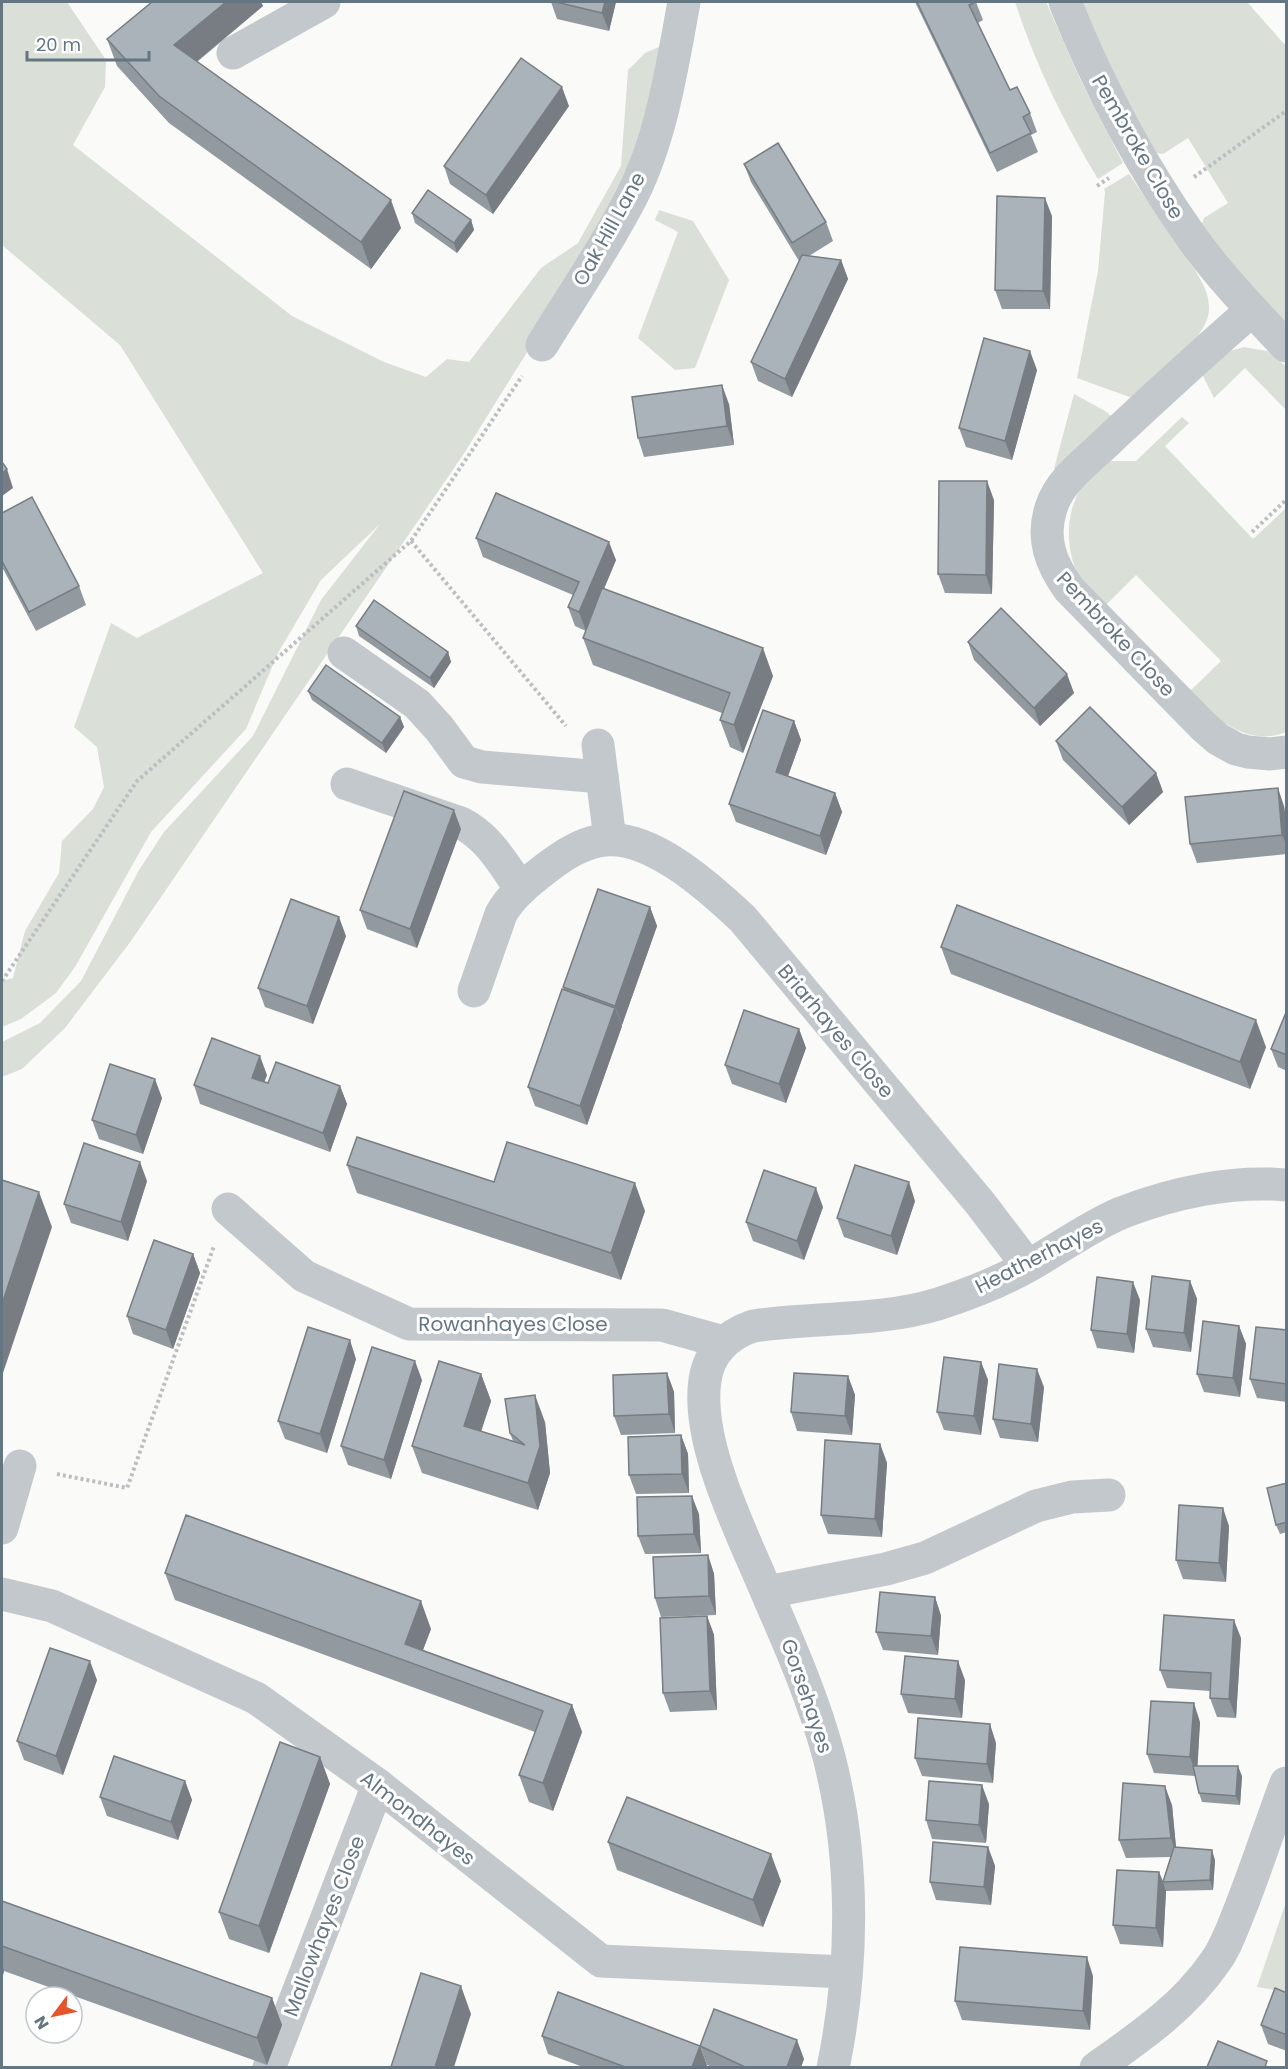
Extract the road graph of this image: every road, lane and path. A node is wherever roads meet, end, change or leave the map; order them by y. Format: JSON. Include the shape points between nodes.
{"nodes":[{"id":1,"x":324,"y":2,"type":"edge"},
{"id":2,"x":684,"y":2,"type":"edge"},
{"id":3,"x":1065,"y":2,"type":"edge"},
{"id":4,"x":232,"y":53,"type":"dead end"},
{"id":5,"x":1287,"y":111,"type":"edge"},
{"id":6,"x":1164,"y":196,"type":"junction"},
{"id":7,"x":1252,"y":310,"type":"junction"},
{"id":8,"x":542,"y":345,"type":"joint"},
{"id":9,"x":1287,"y":346,"type":"edge"},
{"id":10,"x":1284,"y":500,"type":"edge"},
{"id":11,"x":1252,"y":532,"type":"dead end"},
{"id":12,"x":411,"y":541,"type":"junction"},
{"id":13,"x":344,"y":653,"type":"dead end"},
{"id":14,"x":598,"y":745,"type":"joint"},
{"id":15,"x":1287,"y":752,"type":"edge"},
{"id":16,"x":602,"y":777,"type":"junction"},
{"id":17,"x":347,"y":784,"type":"dead end"},
{"id":18,"x":610,"y":840,"type":"junction"},
{"id":19,"x":521,"y":888,"type":"junction"},
{"id":20,"x":2,"y":981,"type":"edge"},
{"id":21,"x":474,"y":992,"type":"dead end"},
{"id":22,"x":1287,"y":1185,"type":"edge"},
{"id":23,"x":228,"y":1209,"type":"joint"},
{"id":24,"x":1028,"y":1266,"type":"junction"},
{"id":25,"x":723,"y":1342,"type":"junction"},
{"id":26,"x":20,"y":1466,"type":"joint"},
{"id":27,"x":1109,"y":1495,"type":"dead end"},
{"id":28,"x":2,"y":1528,"type":"edge"},
{"id":29,"x":767,"y":1592,"type":"junction"},
{"id":30,"x":2,"y":1594,"type":"edge"},
{"id":31,"x":1287,"y":1783,"type":"edge"},
{"id":32,"x":378,"y":1785,"type":"junction"},
{"id":33,"x":846,"y":1972,"type":"junction"},
{"id":34,"x":269,"y":2067,"type":"edge"},
{"id":35,"x":833,"y":2067,"type":"edge"},
{"id":36,"x":1096,"y":2067,"type":"edge"}],
"edges":[{"from":1,"to":4,"type":"street"},
{"from":2,"to":8,"type":"street","name":"Oak Hill Lane","via":[[666,97],[651,150],[610,236]]},
{"from":3,"to":6,"type":"street","name":"Pembroke Close","via":[[1110,103]]},
{"from":5,"to":6,"type":"path"},
{"from":6,"to":7,"type":"street","name":"Pembroke Close","via":[[1191,236]]},
{"from":7,"to":9,"type":"street","name":"Pembroke Close"},
{"from":7,"to":15,"type":"street","name":"Pembroke Close","via":[[1063,485],[1050,509],[1047,533],[1052,564],[1069,589],[1203,726],[1236,749],[1259,754]]},
{"from":8,"to":12,"type":"path"},
{"from":10,"to":11,"type":"path"},
{"from":12,"to":14,"type":"path","via":[[578,741]]},
{"from":12,"to":20,"type":"path","via":[[137,781]]},
{"from":13,"to":16,"type":"street","via":[[417,704],[464,762],[482,767]]},
{"from":14,"to":16,"type":"street"},
{"from":16,"to":18,"type":"street"},
{"from":17,"to":19,"type":"street","via":[[475,830]]},
{"from":18,"to":19,"type":"street","name":"Briarhayes Close","via":[[574,850]]},
{"from":18,"to":24,"type":"street","name":"Briarhayes Close","via":[[634,844],[665,858],[717,894],[743,919]]},
{"from":19,"to":21,"type":"street","name":"Briarhayes Close","via":[[501,915]]},
{"from":22,"to":24,"type":"street","name":"Heatherhayes","via":[[1207,1190],[1147,1205],[1120,1214]]},
{"from":23,"to":25,"type":"street","name":"Rowanhayes Close","via":[[304,1276],[409,1324],[662,1324]]},
{"from":23,"to":26,"type":"path","via":[[128,1488]]},
{"from":24,"to":25,"type":"street","name":"Heatherhayes","via":[[966,1294],[927,1306],[753,1326]]},
{"from":25,"to":29,"type":"street","name":"Gorsehayes","via":[[705,1379],[707,1424],[726,1494]]},
{"from":26,"to":28,"type":"street"},
{"from":27,"to":29,"type":"street","via":[[1072,1497],[1036,1506],[925,1558]]},
{"from":29,"to":33,"type":"street","name":"Gorsehayes","via":[[829,1758],[849,1896]]},
{"from":30,"to":32,"type":"street","name":"Almondhayes","via":[[52,1606],[256,1698]]},
{"from":31,"to":36,"type":"street","via":[[1252,1881],[1217,1959],[1181,2002]]},
{"from":32,"to":33,"type":"street","name":"Almondhayes","via":[[601,1961]]},
{"from":32,"to":34,"type":"street","name":"Mallowhayes Close"},
{"from":33,"to":35,"type":"street","name":"Gorsehayes"}]}
